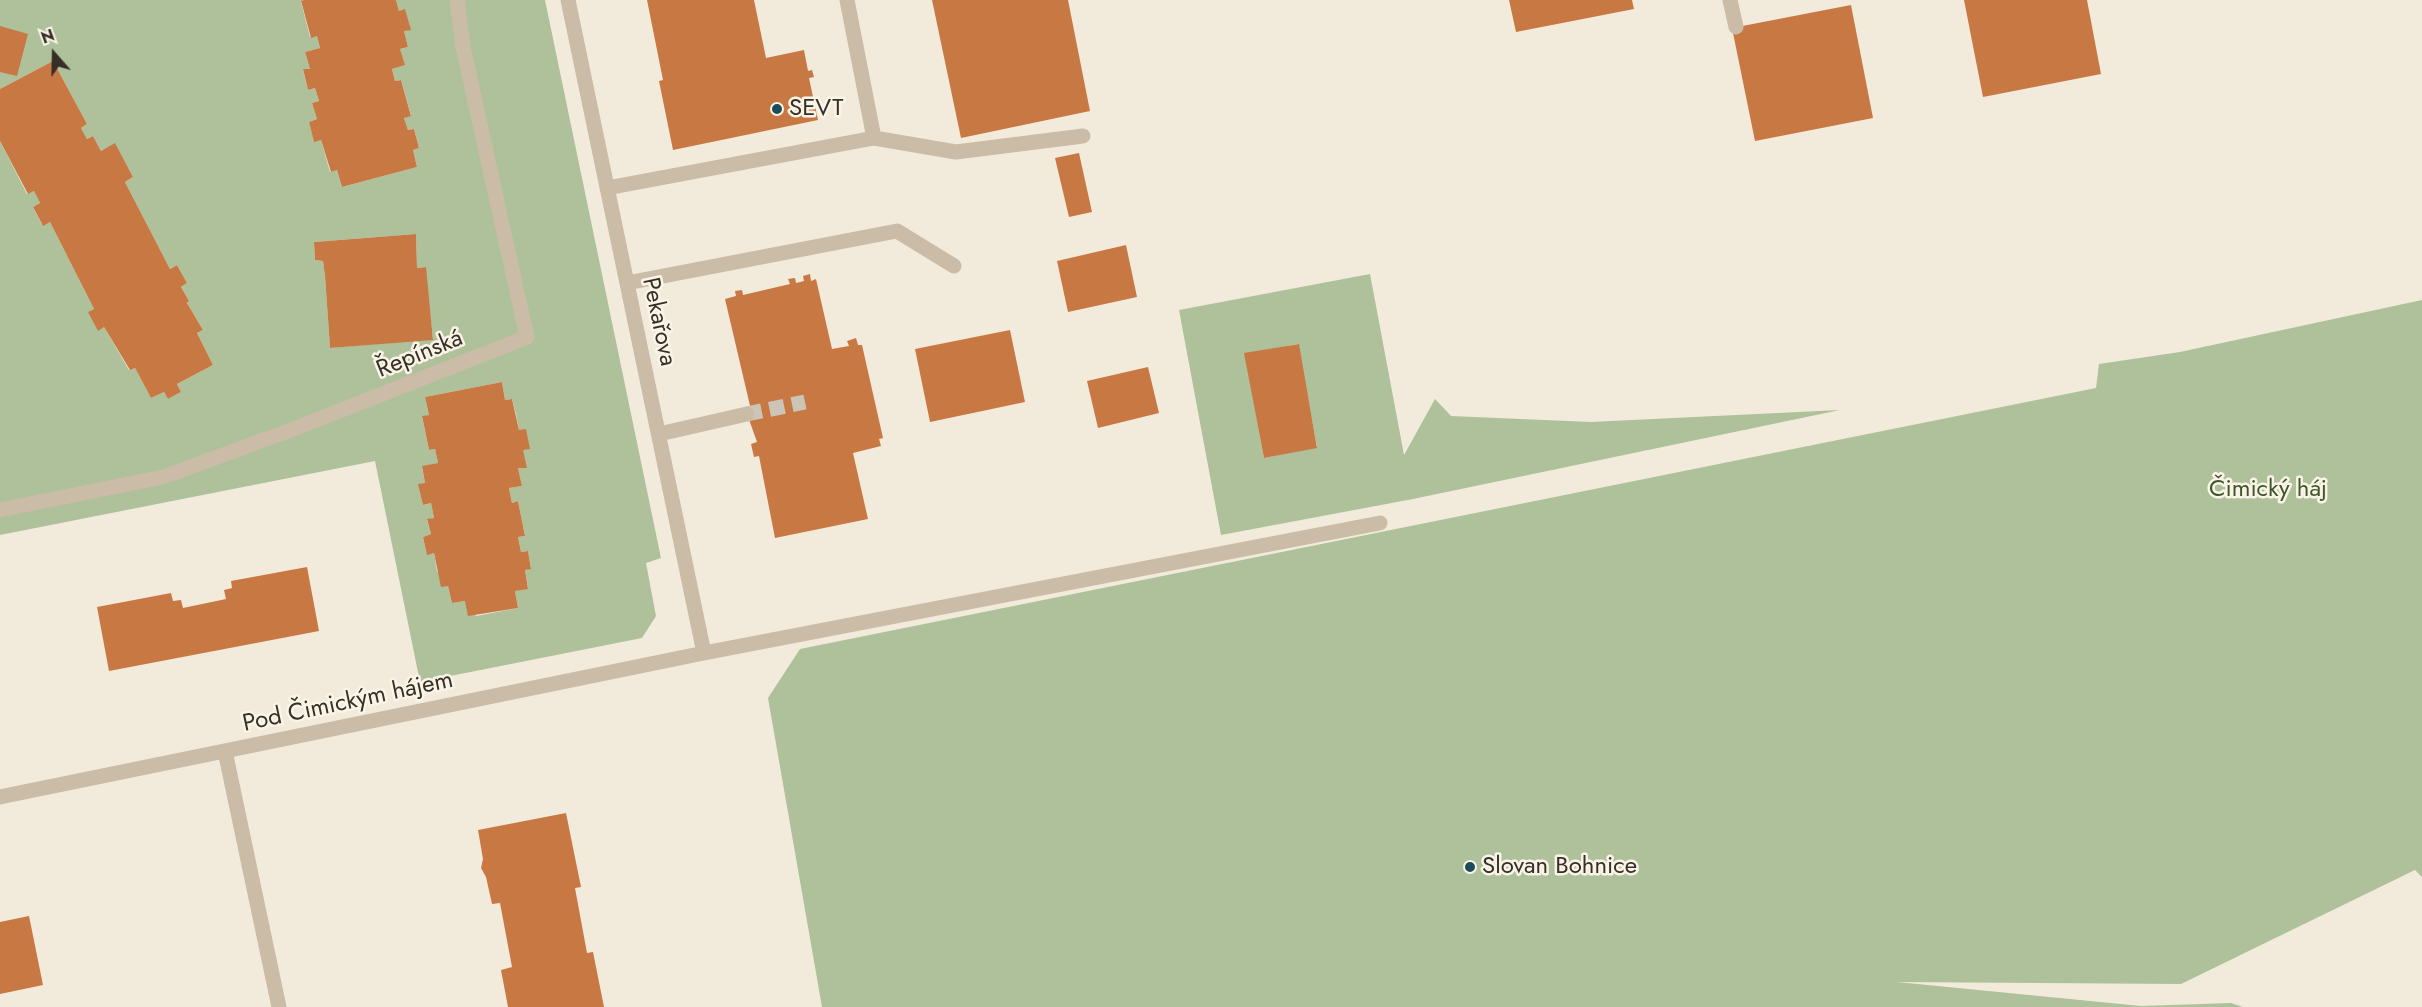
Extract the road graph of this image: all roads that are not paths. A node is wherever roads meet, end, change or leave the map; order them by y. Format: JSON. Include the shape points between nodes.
{"nodes":[{"id":1,"x":457,"y":0,"type":"edge"},
{"id":2,"x":568,"y":0,"type":"edge"},
{"id":3,"x":847,"y":0,"type":"edge"},
{"id":4,"x":1730,"y":0,"type":"edge"},
{"id":5,"x":1736,"y":27,"type":"dead end"},
{"id":6,"x":1083,"y":136,"type":"dead end"},
{"id":7,"x":874,"y":138,"type":"junction"},
{"id":8,"x":607,"y":188,"type":"junction"},
{"id":9,"x":954,"y":266,"type":"dead end"},
{"id":10,"x":627,"y":283,"type":"junction"},
{"id":11,"x":747,"y":414,"type":"tunnel mouth"},
{"id":12,"x":658,"y":434,"type":"junction"},
{"id":13,"x":0,"y":510,"type":"edge"},
{"id":14,"x":1380,"y":523,"type":"dead end"},
{"id":15,"x":704,"y":653,"type":"junction"},
{"id":16,"x":225,"y":751,"type":"junction"},
{"id":17,"x":0,"y":797,"type":"edge"},
{"id":18,"x":279,"y":1007,"type":"edge"}],
"edges":[{"from":1,"to":13,"type":"street","name":"Řepínská","via":[[463,47],[526,336],[163,477]]},
{"from":2,"to":8,"type":"street","name":"Pekařova"},
{"from":3,"to":7,"type":"street"},
{"from":4,"to":5,"type":"street"},
{"from":6,"to":7,"type":"street","via":[[956,152]]},
{"from":7,"to":8,"type":"street"},
{"from":8,"to":10,"type":"street","name":"Pekařova"},
{"from":9,"to":10,"type":"street","via":[[897,231]]},
{"from":10,"to":12,"type":"street","name":"Pekařova"},
{"from":11,"to":12,"type":"street"},
{"from":12,"to":15,"type":"street","name":"Pekařova"},
{"from":14,"to":15,"type":"street","name":"Pod Čimickým hájem"},
{"from":15,"to":16,"type":"street","name":"Pod Čimickým hájem"},
{"from":16,"to":17,"type":"street","name":"Pod Čimickým hájem"},
{"from":16,"to":18,"type":"street"}]}
